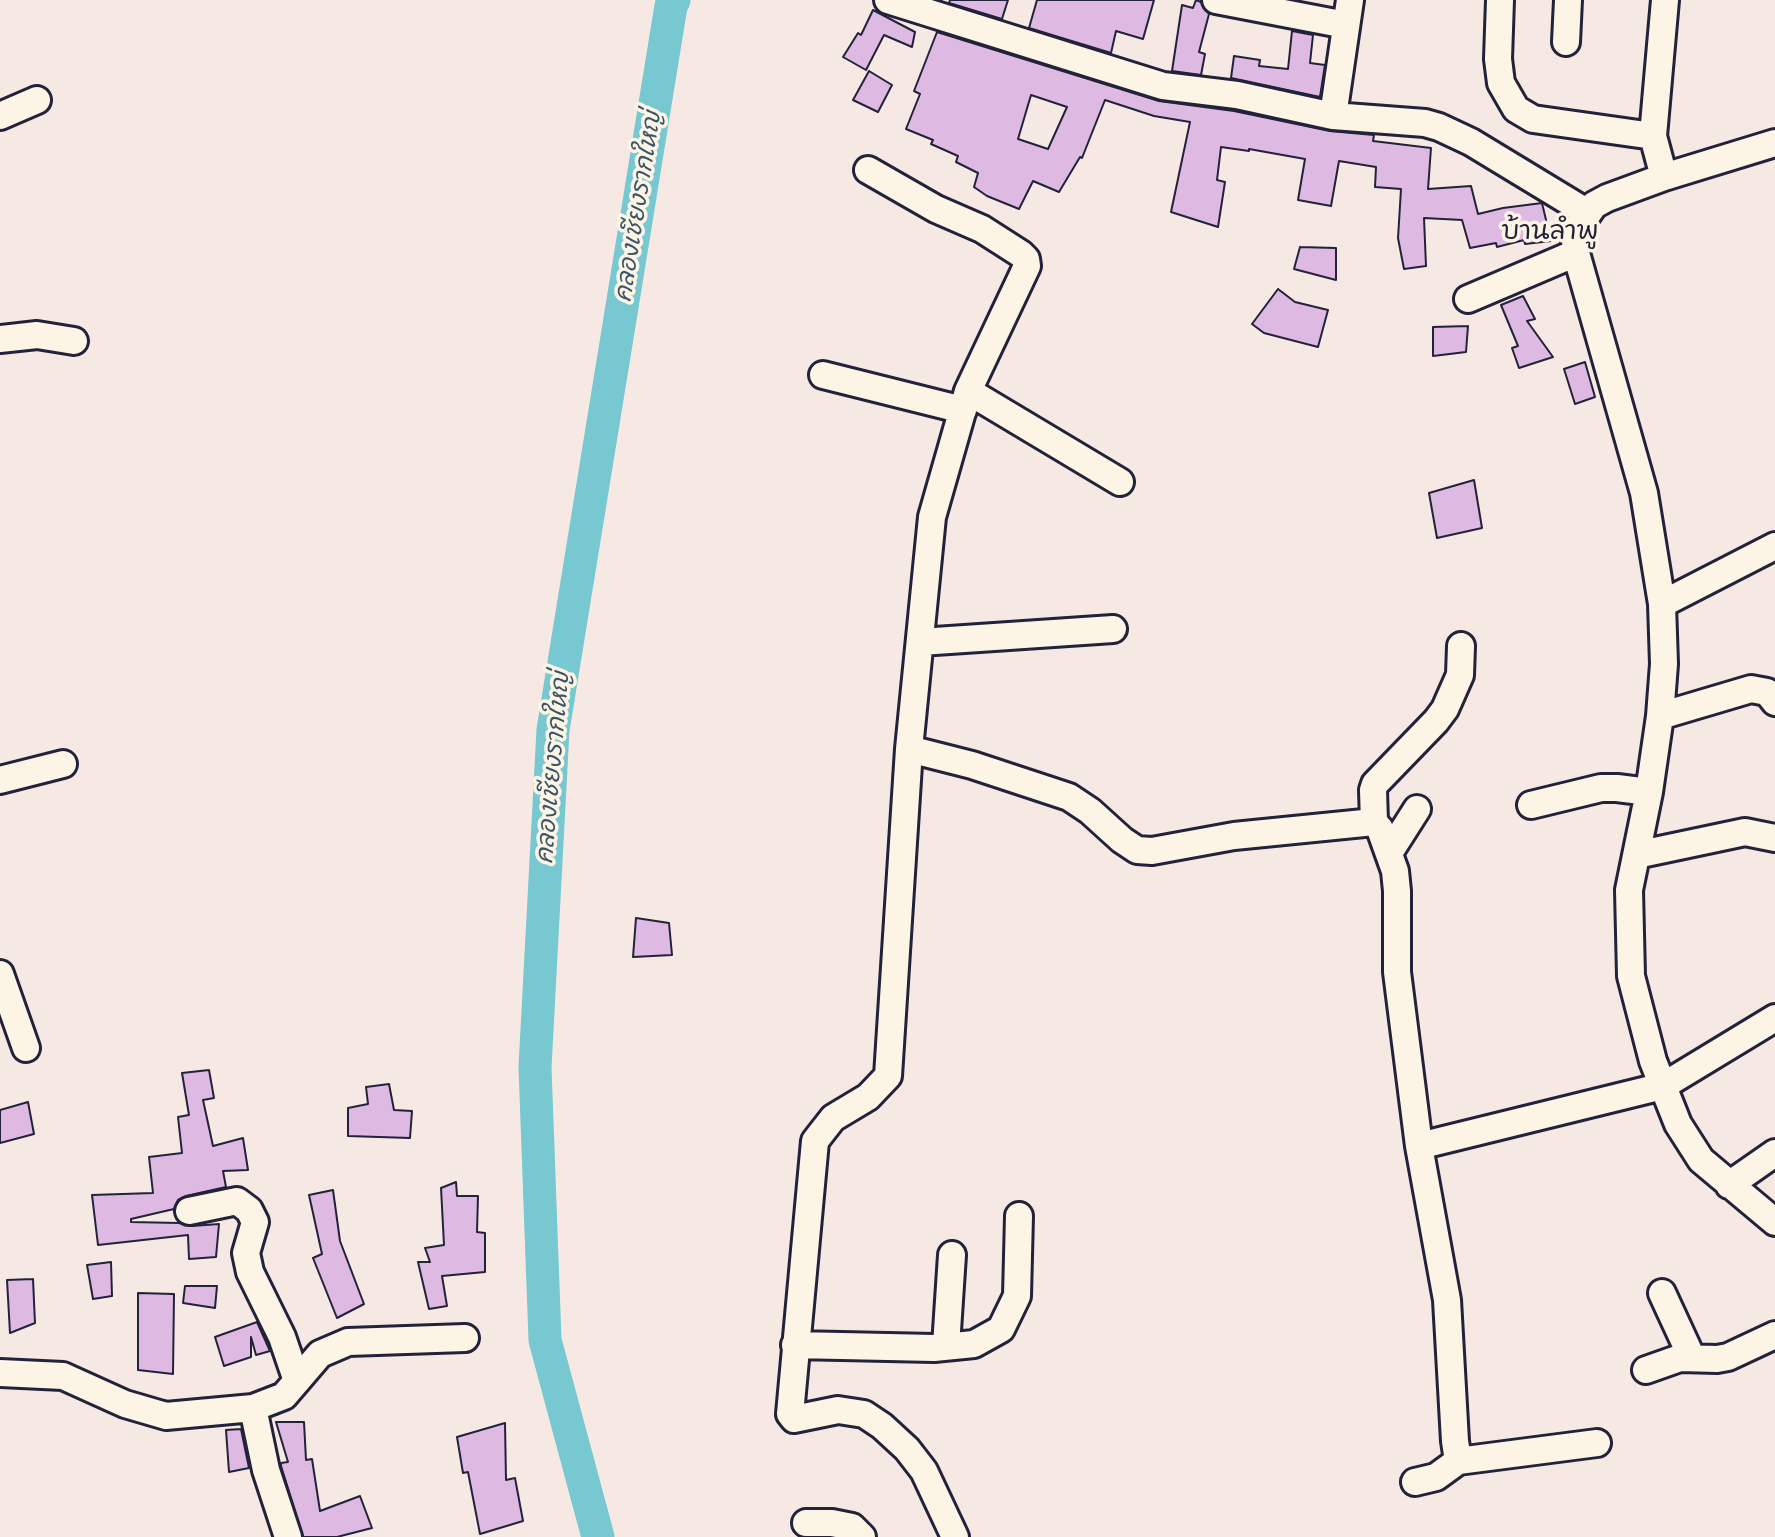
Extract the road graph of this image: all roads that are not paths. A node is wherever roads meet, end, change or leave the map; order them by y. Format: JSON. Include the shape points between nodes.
{"nodes":[{"id":1,"x":888,"y":0,"type":"edge"},
{"id":2,"x":1216,"y":0,"type":"edge"},
{"id":3,"x":1500,"y":0,"type":"edge"},
{"id":4,"x":1568,"y":0,"type":"edge"},
{"id":5,"x":1665,"y":0,"type":"edge"},
{"id":6,"x":1348,"y":12,"type":"edge"},
{"id":7,"x":1566,"y":42,"type":"dead end"},
{"id":8,"x":37,"y":100,"type":"dead end"},
{"id":9,"x":1333,"y":116,"type":"junction"},
{"id":10,"x":0,"y":117,"type":"edge"},
{"id":11,"x":1653,"y":136,"type":"junction"},
{"id":12,"x":1775,"y":143,"type":"edge"},
{"id":13,"x":868,"y":170,"type":"dead end"},
{"id":14,"x":1664,"y":177,"type":"junction"},
{"id":15,"x":1588,"y":213,"type":"junction"},
{"id":16,"x":1576,"y":253,"type":"junction"},
{"id":17,"x":1468,"y":299,"type":"dead end"},
{"id":18,"x":0,"y":338,"type":"edge"},
{"id":19,"x":74,"y":341,"type":"dead end"},
{"id":20,"x":823,"y":375,"type":"dead end"},
{"id":21,"x":965,"y":400,"type":"junction"},
{"id":22,"x":1120,"y":482,"type":"dead end"},
{"id":23,"x":1775,"y":546,"type":"edge"},
{"id":24,"x":1662,"y":604,"type":"junction"},
{"id":25,"x":1113,"y":629,"type":"dead end"},
{"id":26,"x":920,"y":642,"type":"junction"},
{"id":27,"x":1461,"y":646,"type":"dead end"},
{"id":28,"x":1775,"y":702,"type":"edge"},
{"id":29,"x":1660,"y":716,"type":"junction"},
{"id":30,"x":909,"y":749,"type":"junction"},
{"id":31,"x":63,"y":764,"type":"dead end"},
{"id":32,"x":0,"y":780,"type":"edge"},
{"id":33,"x":1649,"y":792,"type":"junction"},
{"id":34,"x":1531,"y":805,"type":"dead end"},
{"id":35,"x":1417,"y":809,"type":"dead end"},
{"id":36,"x":1374,"y":822,"type":"junction"},
{"id":37,"x":1775,"y":838,"type":"edge"},
{"id":38,"x":1389,"y":853,"type":"junction"},
{"id":39,"x":1636,"y":855,"type":"junction"},
{"id":40,"x":0,"y":974,"type":"edge"},
{"id":41,"x":1775,"y":1018,"type":"edge"},
{"id":42,"x":26,"y":1048,"type":"dead end"},
{"id":43,"x":1663,"y":1086,"type":"junction"},
{"id":44,"x":1419,"y":1146,"type":"junction"},
{"id":45,"x":1775,"y":1153,"type":"edge"},
{"id":46,"x":1729,"y":1185,"type":"junction"},
{"id":47,"x":189,"y":1211,"type":"dead end"},
{"id":48,"x":1019,"y":1216,"type":"dead end"},
{"id":49,"x":1775,"y":1222,"type":"edge"},
{"id":50,"x":951,"y":1255,"type":"dead end"},
{"id":51,"x":1662,"y":1293,"type":"dead end"},
{"id":52,"x":1775,"y":1335,"type":"edge"},
{"id":53,"x":465,"y":1338,"type":"dead end"},
{"id":54,"x":795,"y":1345,"type":"junction"},
{"id":55,"x":946,"y":1346,"type":"junction"},
{"id":56,"x":1692,"y":1358,"type":"junction"},
{"id":57,"x":1646,"y":1370,"type":"dead end"},
{"id":58,"x":0,"y":1373,"type":"edge"},
{"id":59,"x":297,"y":1381,"type":"junction"},
{"id":60,"x":253,"y":1408,"type":"junction"},
{"id":61,"x":1597,"y":1443,"type":"dead end"},
{"id":62,"x":1457,"y":1453,"type":"junction"},
{"id":63,"x":1415,"y":1482,"type":"dead end"},
{"id":64,"x":806,"y":1523,"type":"dead end"},
{"id":65,"x":288,"y":1537,"type":"edge"},
{"id":66,"x":862,"y":1537,"type":"edge"},
{"id":67,"x":956,"y":1537,"type":"edge"}],
"edges":[{"from":1,"to":9,"type":"street","via":[[1163,86],[1237,95]]},
{"from":2,"to":6,"type":"street"},
{"from":3,"to":11,"type":"street","via":[[1501,83],[1516,109],[1532,119]]},
{"from":4,"to":7,"type":"street"},
{"from":5,"to":11,"type":"street"},
{"from":6,"to":9,"type":"street"},
{"from":8,"to":10,"type":"street"},
{"from":9,"to":15,"type":"street","via":[[1439,127]]},
{"from":11,"to":14,"type":"street"},
{"from":12,"to":14,"type":"street"},
{"from":13,"to":21,"type":"street","via":[[982,229],[1026,259]]},
{"from":14,"to":15,"type":"street","via":[[1607,198]]},
{"from":15,"to":16,"type":"street","via":[[1575,240]]},
{"from":16,"to":17,"type":"street"},
{"from":16,"to":24,"type":"street","via":[[1642,486]]},
{"from":18,"to":19,"type":"street","via":[[37,335]]},
{"from":20,"to":21,"type":"street"},
{"from":21,"to":22,"type":"street"},
{"from":21,"to":26,"type":"street","via":[[932,517]]},
{"from":23,"to":24,"type":"street"},
{"from":24,"to":29,"type":"street"},
{"from":25,"to":26,"type":"street"},
{"from":26,"to":30,"type":"street"},
{"from":27,"to":36,"type":"street","via":[[1460,675],[1445,709],[1373,790]]},
{"from":28,"to":29,"type":"street","via":[[1767,692],[1751,689]]},
{"from":29,"to":33,"type":"street"},
{"from":30,"to":36,"type":"street","via":[[1069,797],[1137,849],[1152,851],[1234,836]]},
{"from":30,"to":54,"type":"street","via":[[888,1076],[868,1097],[833,1118],[815,1141]]},
{"from":31,"to":32,"type":"street"},
{"from":33,"to":34,"type":"street","via":[[1601,788]]},
{"from":33,"to":39,"type":"street"},
{"from":35,"to":38,"type":"street"},
{"from":36,"to":38,"type":"street"},
{"from":37,"to":39,"type":"street","via":[[1745,832]]},
{"from":38,"to":44,"type":"street","via":[[1397,891],[1396,972]]},
{"from":39,"to":43,"type":"street","via":[[1629,890],[1631,976]]},
{"from":40,"to":42,"type":"street"},
{"from":41,"to":43,"type":"street"},
{"from":43,"to":44,"type":"street"},
{"from":43,"to":46,"type":"street","via":[[1678,1124],[1701,1160]]},
{"from":44,"to":62,"type":"street","via":[[1447,1300]]},
{"from":45,"to":46,"type":"street"},
{"from":46,"to":49,"type":"street"},
{"from":47,"to":59,"type":"street","via":[[237,1201],[249,1210],[255,1222],[246,1253],[250,1272],[282,1337]]},
{"from":48,"to":55,"type":"street","via":[[1017,1296],[1002,1329],[974,1343]]},
{"from":50,"to":55,"type":"street"},
{"from":51,"to":56,"type":"street"},
{"from":52,"to":56,"type":"street","via":[[1728,1357]]},
{"from":53,"to":59,"type":"street","via":[[348,1342],[320,1354]]},
{"from":54,"to":55,"type":"street"},
{"from":54,"to":67,"type":"street","via":[[789,1403],[794,1419],[838,1410],[864,1414],[882,1426],[924,1471]]},
{"from":56,"to":57,"type":"street"},
{"from":58,"to":60,"type":"street","via":[[63,1376],[125,1404],[166,1416]]},
{"from":59,"to":60,"type":"street","via":[[284,1396]]},
{"from":60,"to":65,"type":"street","via":[[266,1470]]},
{"from":61,"to":62,"type":"street"},
{"from":62,"to":63,"type":"street","via":[[1436,1477]]},
{"from":64,"to":66,"type":"street","via":[[852,1527]]}]}
